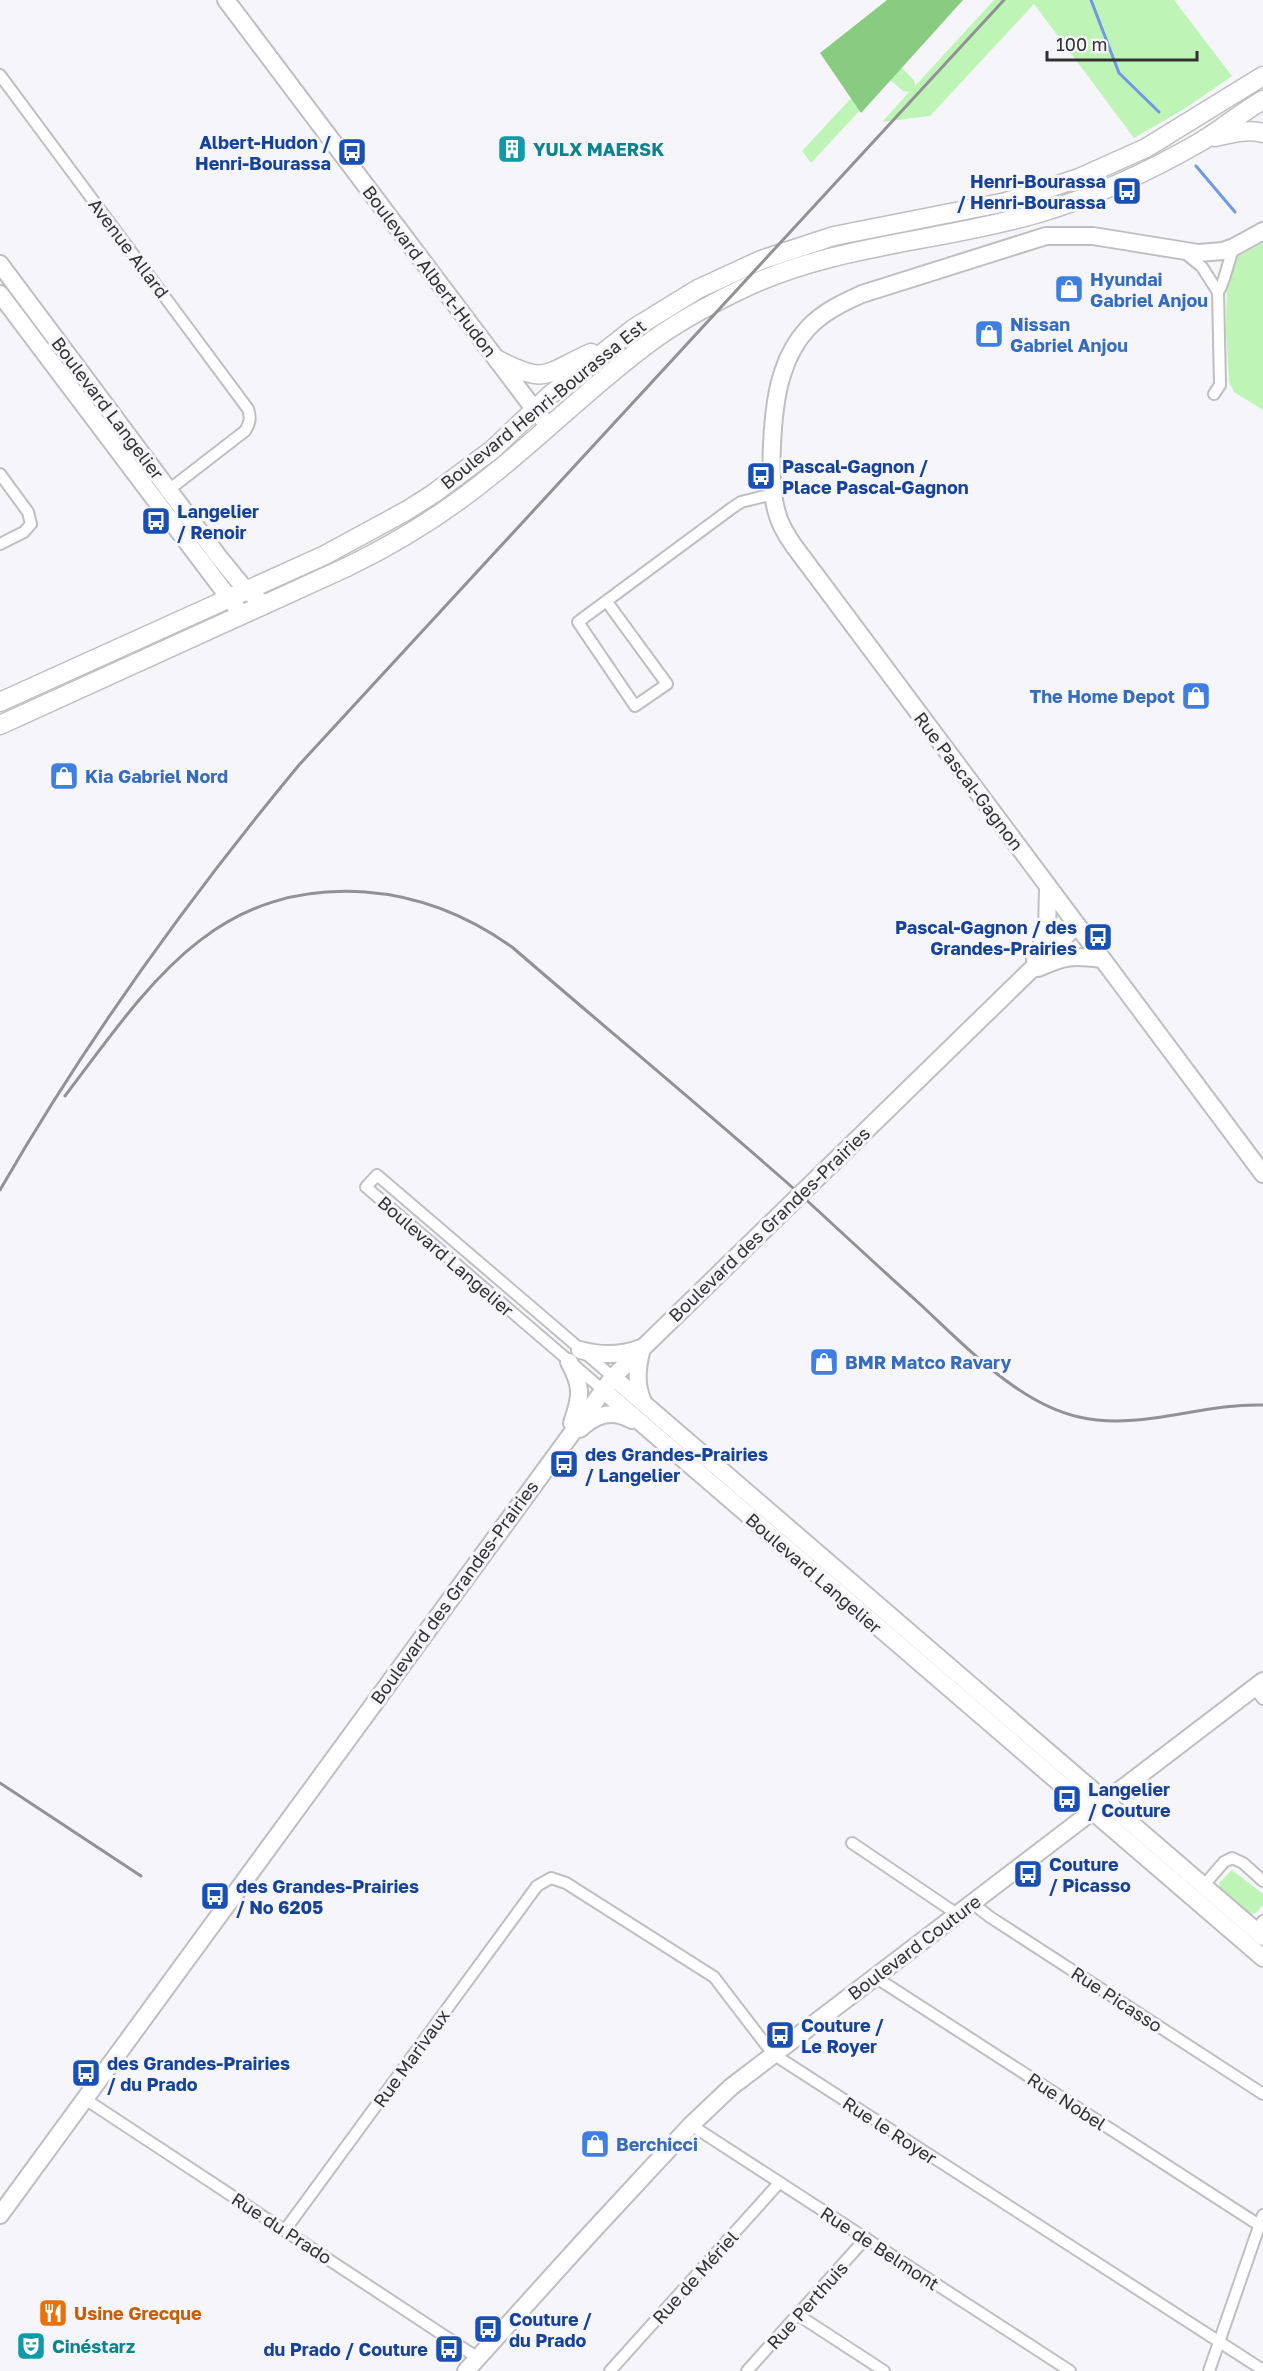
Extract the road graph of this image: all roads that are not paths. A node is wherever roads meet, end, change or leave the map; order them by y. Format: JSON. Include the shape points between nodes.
{"nodes":[{"id":1,"x":226,"y":0,"type":"edge"},
{"id":2,"x":0,"y":75,"type":"edge"},
{"id":3,"x":1263,"y":76,"type":"edge"},
{"id":4,"x":1263,"y":100,"type":"edge"},
{"id":5,"x":1263,"y":133,"type":"edge"},
{"id":6,"x":1205,"y":139,"type":"junction"},
{"id":7,"x":1263,"y":231,"type":"edge"},
{"id":8,"x":1234,"y":247,"type":"junction"},
{"id":9,"x":1184,"y":252,"type":"junction"},
{"id":10,"x":0,"y":264,"type":"edge"},
{"id":11,"x":1218,"y":292,"type":"junction"},
{"id":12,"x":0,"y":294,"type":"edge"},
{"id":13,"x":607,"y":349,"type":"junction"},
{"id":14,"x":498,"y":360,"type":"junction"},
{"id":15,"x":1214,"y":394,"type":"dead end"},
{"id":16,"x":534,"y":409,"type":"junction"},
{"id":17,"x":549,"y":426,"type":"junction"},
{"id":18,"x":0,"y":474,"type":"edge"},
{"id":19,"x":169,"y":490,"type":"junction"},
{"id":20,"x":773,"y":494,"type":"junction"},
{"id":21,"x":155,"y":500,"type":"junction"},
{"id":22,"x":0,"y":544,"type":"edge"},
{"id":23,"x":245,"y":589,"type":"junction"},
{"id":24,"x":227,"y":597,"type":"junction"},
{"id":25,"x":607,"y":602,"type":"junction"},
{"id":26,"x":265,"y":605,"type":"junction"},
{"id":27,"x":242,"y":615,"type":"junction"},
{"id":28,"x":0,"y":702,"type":"edge"},
{"id":29,"x":0,"y":725,"type":"edge"},
{"id":30,"x":1048,"y":887,"type":"junction"},
{"id":31,"x":1077,"y":925,"type":"junction"},
{"id":32,"x":1102,"y":958,"type":"junction"},
{"id":33,"x":1029,"y":972,"type":"junction"},
{"id":34,"x":1263,"y":1174,"type":"edge"},
{"id":35,"x":642,"y":1348,"type":"junction"},
{"id":36,"x":575,"y":1356,"type":"junction"},
{"id":37,"x":608,"y":1384,"type":"junction"},
{"id":38,"x":644,"y":1404,"type":"junction"},
{"id":39,"x":650,"y":1430,"type":"junction"},
{"id":40,"x":563,"y":1443,"type":"junction"},
{"id":41,"x":1260,"y":1689,"type":"edge"},
{"id":42,"x":1106,"y":1801,"type":"junction"},
{"id":43,"x":1092,"y":1812,"type":"junction"},
{"id":44,"x":852,"y":1843,"type":"dead end"},
{"id":45,"x":1263,"y":1881,"type":"edge"},
{"id":46,"x":1204,"y":1885,"type":"junction"},
{"id":47,"x":537,"y":1886,"type":"joint"},
{"id":48,"x":972,"y":1903,"type":"junction"},
{"id":49,"x":957,"y":1914,"type":"junction"},
{"id":50,"x":1260,"y":1929,"type":"edge"},
{"id":51,"x":1263,"y":1958,"type":"edge"},
{"id":52,"x":875,"y":1977,"type":"junction"},
{"id":53,"x":773,"y":2054,"type":"junction"},
{"id":54,"x":1263,"y":2094,"type":"edge"},
{"id":55,"x":85,"y":2098,"type":"junction"},
{"id":56,"x":691,"y":2125,"type":"junction"},
{"id":57,"x":779,"y":2183,"type":"junction"},
{"id":58,"x":0,"y":2215,"type":"edge"},
{"id":59,"x":1261,"y":2220,"type":"edge"},
{"id":60,"x":285,"y":2230,"type":"junction"},
{"id":61,"x":866,"y":2238,"type":"junction"},
{"id":62,"x":798,"y":2315,"type":"junction"},
{"id":63,"x":1220,"y":2343,"type":"junction"},
{"id":64,"x":478,"y":2358,"type":"junction"},
{"id":65,"x":1263,"y":2370,"type":"edge"},
{"id":66,"x":466,"y":2371,"type":"edge"},
{"id":67,"x":610,"y":2371,"type":"edge"},
{"id":68,"x":747,"y":2371,"type":"edge"},
{"id":69,"x":884,"y":2371,"type":"edge"},
{"id":70,"x":1070,"y":2371,"type":"edge"},
{"id":71,"x":1209,"y":2371,"type":"edge"}],
"edges":[{"from":1,"to":14,"type":"main road","name":"Boulevard Albert-Hudon"},
{"from":2,"to":19,"type":"street","name":"Avenue Allard","via":[[244,402],[250,417],[245,430]]},
{"from":3,"to":13,"type":"main road","name":"Boulevard Henri-Bourassa Est","via":[[1196,120],[1098,171],[1006,202],[834,236],[761,260],[698,289]]},
{"from":4,"to":6,"type":"main road","name":"Boulevard Henri-Bourassa Est"},
{"from":5,"to":6,"type":"main road","via":[[1254,130]]},
{"from":6,"to":17,"type":"main road","name":"Boulevard Henri-Bourassa Est","via":[[1131,179],[1043,212],[845,254],[741,289],[652,341]]},
{"from":7,"to":8,"type":"main road"},
{"from":8,"to":9,"type":"main road"},
{"from":8,"to":11,"type":"street"},
{"from":9,"to":11,"type":"street","via":[[1202,267]]},
{"from":9,"to":20,"type":"main road","name":"Rue Pascal-Gagnon","via":[[1093,236],[1033,239],[836,305],[807,329],[782,373],[776,408]]},
{"from":10,"to":19,"type":"main road","name":"Boulevard Langelier"},
{"from":11,"to":15,"type":"street","via":[[1220,385]]},
{"from":12,"to":21,"type":"main road","name":"Boulevard Langelier"},
{"from":13,"to":14,"type":"main road","via":[[540,376],[523,373]]},
{"from":13,"to":16,"type":"main road","name":"Boulevard Henri-Bourassa Est"},
{"from":14,"to":16,"type":"main road","name":"Boulevard Albert-Hudon"},
{"from":16,"to":17,"type":"main road","name":"Boulevard Albert-Hudon"},
{"from":16,"to":23,"type":"main road","name":"Boulevard Henri-Bourassa Est","via":[[492,450],[406,511],[324,555]]},
{"from":17,"to":26,"type":"main road","name":"Boulevard Henri-Bourassa Est","via":[[497,471],[418,529]]},
{"from":18,"to":22,"type":"street","via":[[28,512],[31,524]]},
{"from":19,"to":21,"type":"street"},
{"from":19,"to":23,"type":"main road","name":"Boulevard Langelier"},
{"from":20,"to":25,"type":"street","via":[[741,502]]},
{"from":20,"to":30,"type":"main road","name":"Rue Pascal-Gagnon","via":[[778,516],[794,546]]},
{"from":21,"to":24,"type":"main road","name":"Boulevard Langelier"},
{"from":23,"to":24,"type":"main road","name":"Boulevard Henri-Bourassa Est"},
{"from":23,"to":26,"type":"main road","name":"Boulevard Langelier"},
{"from":24,"to":27,"type":"main road","name":"Boulevard Langelier"},
{"from":24,"to":28,"type":"main road","name":"Boulevard Henri-Bourassa Est"},
{"from":25,"to":25,"type":"street","via":[[578,622],[635,706],[667,684]]},
{"from":26,"to":27,"type":"main road","name":"Boulevard Henri-Bourassa Est"},
{"from":27,"to":29,"type":"main road","name":"Boulevard Henri-Bourassa Est"},
{"from":30,"to":31,"type":"main road","name":"Rue Pascal-Gagnon"},
{"from":30,"to":33,"type":"main road","via":[[1047,933]]},
{"from":31,"to":32,"type":"main road","name":"Rue Pascal-Gagnon"},
{"from":31,"to":33,"type":"main road","name":"Boulevard des Grandes-Prairies"},
{"from":32,"to":33,"type":"main road","via":[[1064,957]]},
{"from":32,"to":34,"type":"main road","name":"Rue Pascal-Gagnon"},
{"from":33,"to":35,"type":"main road","name":"Boulevard des Grandes-Prairies"},
{"from":35,"to":36,"type":"main road","via":[[627,1353]]},
{"from":35,"to":37,"type":"main road","name":"Boulevard des Grandes-Prairies"},
{"from":35,"to":38,"type":"main road","via":[[637,1368],[638,1390]]},
{"from":36,"to":36,"type":"street","name":"Boulevard Langelier","via":[[377,1175],[366,1187]]},
{"from":36,"to":37,"type":"street","name":"Boulevard Langelier"},
{"from":36,"to":37,"type":"street","name":"Boulevard Langelier"},
{"from":36,"to":40,"type":"main road","via":[[581,1390]]},
{"from":37,"to":38,"type":"main road","name":"Boulevard Langelier"},
{"from":37,"to":39,"type":"main road","name":"Boulevard Langelier"},
{"from":37,"to":40,"type":"main road","name":"Boulevard des Grandes-Prairies"},
{"from":38,"to":42,"type":"main road","name":"Boulevard Langelier"},
{"from":39,"to":40,"type":"main road","via":[[627,1417],[605,1413]]},
{"from":39,"to":43,"type":"main road","name":"Boulevard Langelier"},
{"from":40,"to":55,"type":"main road","name":"Boulevard des Grandes-Prairies"},
{"from":41,"to":42,"type":"main road","name":"Boulevard Couture"},
{"from":42,"to":43,"type":"main road","name":"Boulevard Couture"},
{"from":42,"to":46,"type":"main road","name":"Boulevard Langelier"},
{"from":43,"to":48,"type":"main road","name":"Boulevard Couture"},
{"from":43,"to":51,"type":"main road","name":"Boulevard Langelier"},
{"from":44,"to":49,"type":"street"},
{"from":45,"to":46,"type":"street","via":[[1232,1858]]},
{"from":46,"to":50,"type":"main road","name":"Boulevard Langelier"},
{"from":47,"to":53,"type":"street","name":"Rue le Royer","via":[[550,1878],[566,1883],[714,1977]]},
{"from":47,"to":60,"type":"street","name":"Rue Marivaux"},
{"from":48,"to":49,"type":"main road","name":"Boulevard Couture"},
{"from":48,"to":54,"type":"street","name":"Rue Picasso"},
{"from":49,"to":52,"type":"main road","name":"Boulevard Couture"},
{"from":52,"to":53,"type":"main road","name":"Boulevard Couture"},
{"from":52,"to":59,"type":"street","name":"Rue Nobel"},
{"from":53,"to":56,"type":"main road","name":"Boulevard Couture"},
{"from":53,"to":63,"type":"street","name":"Rue le Royer"},
{"from":55,"to":58,"type":"main road","name":"Boulevard des Grandes-Prairies"},
{"from":55,"to":60,"type":"street","name":"Rue du Prado"},
{"from":56,"to":57,"type":"street","name":"Rue de Belmont"},
{"from":56,"to":64,"type":"main road","name":"Boulevard Couture"},
{"from":57,"to":61,"type":"street","name":"Rue de Belmont"},
{"from":57,"to":67,"type":"street","name":"Rue de Mériel"},
{"from":59,"to":63,"type":"street"},
{"from":60,"to":64,"type":"street","name":"Rue du Prado"},
{"from":61,"to":62,"type":"street","name":"Rue Perthuis"},
{"from":61,"to":70,"type":"street","name":"Rue de Belmont"},
{"from":62,"to":68,"type":"street","name":"Rue Perthuis"},
{"from":62,"to":69,"type":"street"},
{"from":63,"to":65,"type":"street","name":"Rue le Royer"},
{"from":63,"to":71,"type":"street"},
{"from":64,"to":66,"type":"main road","name":"Boulevard Couture"}]}
